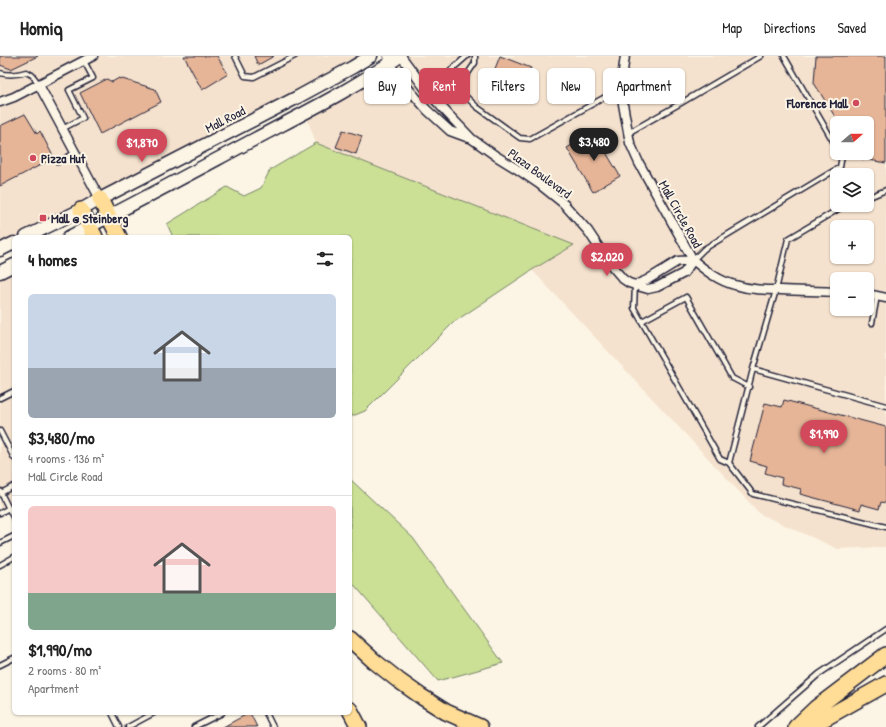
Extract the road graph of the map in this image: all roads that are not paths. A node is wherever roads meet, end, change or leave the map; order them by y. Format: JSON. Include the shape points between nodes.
{"nodes":[{"id":1,"x":93,"y":56,"type":"edge"},
{"id":2,"x":235,"y":56,"type":"edge"},
{"id":3,"x":295,"y":56,"type":"edge"},
{"id":4,"x":371,"y":56,"type":"edge"},
{"id":5,"x":401,"y":56,"type":"edge"},
{"id":6,"x":467,"y":56,"type":"edge"},
{"id":7,"x":475,"y":56,"type":"edge"},
{"id":8,"x":625,"y":56,"type":"edge"},
{"id":9,"x":761,"y":56,"type":"edge"},
{"id":10,"x":784,"y":56,"type":"edge"},
{"id":11,"x":389,"y":60,"type":"edge"},
{"id":12,"x":84,"y":61,"type":"junction"},
{"id":13,"x":453,"y":68,"type":"edge"},
{"id":14,"x":623,"y":68,"type":"edge"},
{"id":15,"x":470,"y":69,"type":"edge"},
{"id":16,"x":0,"y":73,"type":"edge"},
{"id":17,"x":39,"y":85,"type":"junction"},
{"id":18,"x":603,"y":98,"type":"edge"},
{"id":19,"x":470,"y":100,"type":"edge"},
{"id":20,"x":0,"y":102,"type":"edge"},
{"id":21,"x":623,"y":104,"type":"edge"},
{"id":22,"x":62,"y":129,"type":"junction"},
{"id":23,"x":628,"y":133,"type":"junction"},
{"id":24,"x":830,"y":136,"type":"edge"},
{"id":25,"x":472,"y":139,"type":"junction"},
{"id":26,"x":75,"y":153,"type":"junction"},
{"id":27,"x":841,"y":160,"type":"edge"},
{"id":28,"x":58,"y":162,"type":"dead end"},
{"id":29,"x":886,"y":190,"type":"edge"},
{"id":30,"x":874,"y":195,"type":"edge"},
{"id":31,"x":100,"y":199,"type":"junction"},
{"id":32,"x":81,"y":210,"type":"junction"},
{"id":33,"x":834,"y":212,"type":"edge"},
{"id":34,"x":109,"y":217,"type":"junction"},
{"id":35,"x":92,"y":232,"type":"edge"},
{"id":36,"x":30,"y":235,"type":"edge"},
{"id":37,"x":78,"y":235,"type":"edge"},
{"id":38,"x":118,"y":235,"type":"edge"},
{"id":39,"x":12,"y":244,"type":"edge"},
{"id":40,"x":0,"y":250,"type":"edge"},
{"id":41,"x":693,"y":260,"type":"junction"},
{"id":42,"x":12,"y":266,"type":"edge"},
{"id":43,"x":0,"y":272,"type":"edge"},
{"id":44,"x":635,"y":285,"type":"junction"},
{"id":45,"x":776,"y":290,"type":"junction"},
{"id":46,"x":830,"y":292,"type":"edge"},
{"id":47,"x":874,"y":295,"type":"edge"},
{"id":48,"x":877,"y":296,"type":"junction"},
{"id":49,"x":886,"y":298,"type":"edge"},
{"id":50,"x":642,"y":321,"type":"junction"},
{"id":51,"x":872,"y":323,"type":"dead end"},
{"id":52,"x":753,"y":369,"type":"junction"},
{"id":53,"x":749,"y":387,"type":"junction"},
{"id":54,"x":12,"y":392,"type":"edge"},
{"id":55,"x":0,"y":398,"type":"edge"},
{"id":56,"x":886,"y":406,"type":"edge"},
{"id":57,"x":0,"y":431,"type":"edge"},
{"id":58,"x":12,"y":454,"type":"edge"},
{"id":59,"x":729,"y":463,"type":"junction"},
{"id":60,"x":12,"y":487,"type":"edge"},
{"id":61,"x":0,"y":492,"type":"edge"},
{"id":62,"x":9,"y":508,"type":"junction"},
{"id":63,"x":0,"y":512,"type":"edge"},
{"id":64,"x":12,"y":515,"type":"edge"},
{"id":65,"x":886,"y":527,"type":"edge"},
{"id":66,"x":12,"y":537,"type":"edge"},
{"id":67,"x":0,"y":543,"type":"edge"},
{"id":68,"x":12,"y":558,"type":"edge"},
{"id":69,"x":0,"y":565,"type":"edge"},
{"id":70,"x":886,"y":629,"type":"edge"},
{"id":71,"x":352,"y":641,"type":"edge"},
{"id":72,"x":886,"y":655,"type":"edge"},
{"id":73,"x":12,"y":659,"type":"edge"},
{"id":74,"x":0,"y":665,"type":"edge"},
{"id":75,"x":886,"y":684,"type":"edge"},
{"id":76,"x":352,"y":714,"type":"edge"},
{"id":77,"x":113,"y":715,"type":"edge"},
{"id":78,"x":150,"y":715,"type":"edge"},
{"id":79,"x":218,"y":715,"type":"edge"},
{"id":80,"x":267,"y":715,"type":"edge"},
{"id":81,"x":119,"y":727,"type":"edge"},
{"id":82,"x":128,"y":727,"type":"edge"},
{"id":83,"x":194,"y":727,"type":"edge"},
{"id":84,"x":273,"y":727,"type":"edge"},
{"id":85,"x":359,"y":727,"type":"edge"},
{"id":86,"x":480,"y":727,"type":"edge"},
{"id":87,"x":758,"y":727,"type":"edge"},
{"id":88,"x":796,"y":727,"type":"edge"},
{"id":89,"x":808,"y":727,"type":"edge"}],
"edges":[{"from":1,"to":12,"type":"street"},
{"from":2,"to":3,"type":"lane","via":[[245,76],[254,77]]},
{"from":4,"to":31,"type":"main road","name":"Mall Road","via":[[296,98]]},
{"from":5,"to":11,"type":"main road"},
{"from":5,"to":25,"type":"street","name":"Plaza Boulevard","via":[[427,91]]},
{"from":6,"to":13,"type":"lane"},
{"from":7,"to":15,"type":"lane"},
{"from":8,"to":14,"type":"street","name":"Mall Circle Road"},
{"from":9,"to":23,"type":"lane"},
{"from":10,"to":24,"type":"lane"},
{"from":11,"to":25,"type":"street","name":"Plaza Boulevard","via":[[395,73],[427,110],[450,130]]},
{"from":11,"to":34,"type":"main road","via":[[376,73],[305,113]]},
{"from":12,"to":17,"type":"street"},
{"from":12,"to":22,"type":"lane","via":[[93,78],[70,90],[83,118]]},
{"from":16,"to":17,"type":"lane","via":[[15,75],[26,72],[32,75]]},
{"from":17,"to":20,"type":"street"},
{"from":17,"to":22,"type":"street"},
{"from":18,"to":19,"type":"lane","via":[[530,139],[520,138]]},
{"from":21,"to":23,"type":"street","name":"Mall Circle Road"},
{"from":22,"to":26,"type":"street"},
{"from":23,"to":41,"type":"street","name":"Mall Circle Road","via":[[639,163]]},
{"from":25,"to":44,"type":"street","name":"Plaza Boulevard","via":[[564,204],[588,231],[616,272]]},
{"from":26,"to":28,"type":"lane"},
{"from":26,"to":31,"type":"street"},
{"from":27,"to":41,"type":"lane","via":[[840,167],[704,249]]},
{"from":29,"to":30,"type":"lane"},
{"from":31,"to":32,"type":"main road","name":"Mall Road"},
{"from":31,"to":34,"type":"highway"},
{"from":32,"to":35,"type":"highway"},
{"from":32,"to":36,"type":"main road","name":"Mall Road"},
{"from":33,"to":45,"type":"lane","via":[[788,239]]},
{"from":34,"to":35,"type":"main road"},
{"from":34,"to":38,"type":"highway"},
{"from":35,"to":37,"type":"main road"},
{"from":39,"to":40,"type":"main road"},
{"from":41,"to":44,"type":"street","via":[[678,261]]},
{"from":41,"to":44,"type":"street","name":"Plaza Boulevard","via":[[684,273],[657,287],[648,289]]},
{"from":41,"to":45,"type":"street","name":"Mall Circle Road","via":[[707,272],[734,285],[750,289]]},
{"from":42,"to":43,"type":"main road"},
{"from":44,"to":50,"type":"lane","via":[[634,308]]},
{"from":45,"to":46,"type":"street","name":"Mall Circle Road"},
{"from":45,"to":52,"type":"lane"},
{"from":47,"to":48,"type":"street"},
{"from":48,"to":49,"type":"street"},
{"from":48,"to":51,"type":"lane"},
{"from":50,"to":53,"type":"lane","via":[[686,297],[732,378]]},
{"from":50,"to":59,"type":"lane","via":[[720,459]]},
{"from":52,"to":53,"type":"lane"},
{"from":52,"to":56,"type":"lane"},
{"from":53,"to":59,"type":"lane"},
{"from":54,"to":55,"type":"lane"},
{"from":57,"to":58,"type":"lane"},
{"from":59,"to":65,"type":"lane","via":[[753,494]]},
{"from":60,"to":61,"type":"lane"},
{"from":61,"to":62,"type":"lane"},
{"from":62,"to":63,"type":"lane"},
{"from":62,"to":64,"type":"lane"},
{"from":66,"to":67,"type":"lane"},
{"from":68,"to":69,"type":"lane"},
{"from":70,"to":87,"type":"lane","via":[[819,674]]},
{"from":71,"to":86,"type":"highway","via":[[422,697],[446,712]]},
{"from":72,"to":88,"type":"highway","via":[[816,708]]},
{"from":73,"to":74,"type":"lane"},
{"from":75,"to":89,"type":"highway"},
{"from":76,"to":85,"type":"highway"},
{"from":77,"to":81,"type":"lane"},
{"from":78,"to":82,"type":"lane"},
{"from":79,"to":83,"type":"lane"},
{"from":80,"to":84,"type":"lane"}]}
